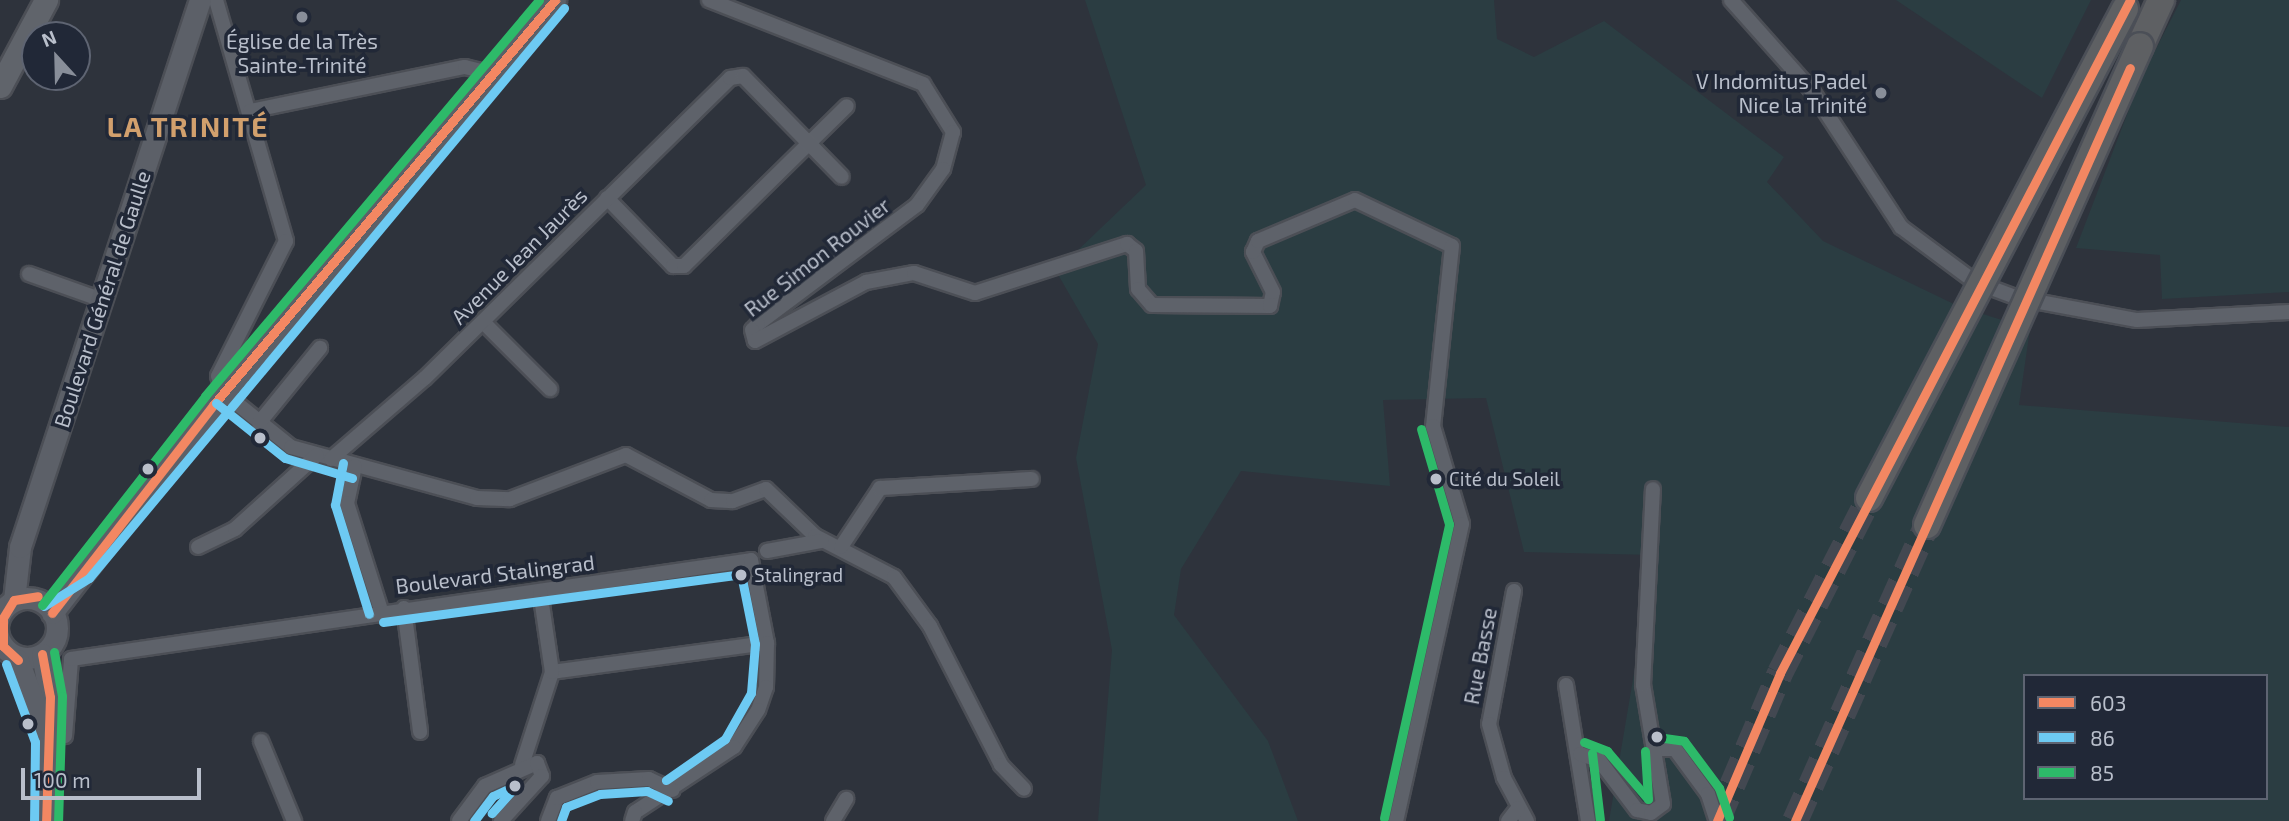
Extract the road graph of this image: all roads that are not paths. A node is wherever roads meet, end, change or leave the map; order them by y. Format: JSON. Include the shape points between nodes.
{"nodes":[{"id":1,"x":46,"y":0,"type":"edge"},
{"id":2,"x":200,"y":0,"type":"edge"},
{"id":3,"x":216,"y":0,"type":"edge"},
{"id":4,"x":555,"y":0,"type":"edge"},
{"id":5,"x":1731,"y":0,"type":"edge"},
{"id":6,"x":2161,"y":0,"type":"edge"},
{"id":7,"x":716,"y":2,"type":"edge"},
{"id":8,"x":2128,"y":5,"type":"edge"},
{"id":9,"x":493,"y":74,"type":"junction"},
{"id":10,"x":0,"y":86,"type":"edge"},
{"id":11,"x":848,"y":106,"type":"dead end"},
{"id":12,"x":250,"y":111,"type":"junction"},
{"id":13,"x":809,"y":142,"type":"junction"},
{"id":14,"x":842,"y":177,"type":"dead end"},
{"id":15,"x":607,"y":198,"type":"junction"},
{"id":16,"x":29,"y":274,"type":"dead end"},
{"id":17,"x":102,"y":300,"type":"junction"},
{"id":18,"x":2289,"y":312,"type":"edge"},
{"id":19,"x":483,"y":322,"type":"junction"},
{"id":20,"x":320,"y":348,"type":"dead end"},
{"id":21,"x":550,"y":389,"type":"dead end"},
{"id":22,"x":223,"y":393,"type":"junction"},
{"id":23,"x":259,"y":423,"type":"junction"},
{"id":24,"x":324,"y":457,"type":"junction"},
{"id":25,"x":355,"y":466,"type":"junction"},
{"id":26,"x":1032,"y":479,"type":"dead end"},
{"id":27,"x":1653,"y":489,"type":"dead end"},
{"id":28,"x":1869,"y":498,"type":"tunnel mouth"},
{"id":29,"x":1927,"y":525,"type":"tunnel mouth"},
{"id":30,"x":822,"y":541,"type":"junction"},
{"id":31,"x":198,"y":547,"type":"dead end"},
{"id":32,"x":841,"y":547,"type":"junction"},
{"id":33,"x":768,"y":551,"type":"dead end"},
{"id":34,"x":80,"y":570,"type":"junction"},
{"id":35,"x":540,"y":591,"type":"junction"},
{"id":36,"x":1514,"y":591,"type":"dead end"},
{"id":37,"x":38,"y":596,"type":"junction"},
{"id":38,"x":14,"y":600,"type":"junction"},
{"id":39,"x":404,"y":608,"type":"junction"},
{"id":40,"x":381,"y":610,"type":"junction"},
{"id":41,"x":52,"y":613,"type":"junction"},
{"id":42,"x":4,"y":641,"type":"edge"},
{"id":43,"x":767,"y":643,"type":"junction"},
{"id":44,"x":42,"y":654,"type":"junction"},
{"id":45,"x":552,"y":672,"type":"junction"},
{"id":46,"x":1566,"y":685,"type":"dead end"},
{"id":47,"x":419,"y":732,"type":"dead end"},
{"id":48,"x":47,"y":740,"type":"junction"},
{"id":49,"x":261,"y":741,"type":"dead end"},
{"id":50,"x":1657,"y":749,"type":"junction"},
{"id":51,"x":1580,"y":754,"type":"junction"},
{"id":52,"x":522,"y":765,"type":"junction"},
{"id":53,"x":1024,"y":789,"type":"dead end"},
{"id":54,"x":673,"y":790,"type":"junction"},
{"id":55,"x":846,"y":799,"type":"dead end"},
{"id":56,"x":1518,"y":808,"type":"junction"},
{"id":57,"x":46,"y":821,"type":"edge"},
{"id":58,"x":294,"y":821,"type":"edge"},
{"id":59,"x":458,"y":821,"type":"edge"},
{"id":60,"x":501,"y":821,"type":"edge"},
{"id":61,"x":548,"y":821,"type":"edge"},
{"id":62,"x":632,"y":821,"type":"edge"},
{"id":63,"x":833,"y":821,"type":"edge"},
{"id":64,"x":1396,"y":821,"type":"edge"},
{"id":65,"x":1508,"y":821,"type":"edge"},
{"id":66,"x":1527,"y":821,"type":"edge"},
{"id":67,"x":1588,"y":821,"type":"edge"},
{"id":68,"x":1717,"y":821,"type":"edge"}],
"edges":[{"from":1,"to":10,"type":"main road"},
{"from":2,"to":17,"type":"main road","name":"Boulevard Général de Gaulle"},
{"from":3,"to":12,"type":"street"},
{"from":4,"to":9,"type":"main road"},
{"from":5,"to":18,"type":"street","via":[[1812,92],[1901,227],[1975,282],[2018,298],[2137,320]]},
{"from":6,"to":29,"type":"highway","bridge":true},
{"from":7,"to":64,"type":"street","name":"Rue Simon Rouvier","via":[[923,84],[937,98],[954,141],[917,205],[758,324],[752,330],[755,341],[866,282],[914,273],[975,293],[1127,244],[1136,251],[1138,289],[1152,305],[1270,306],[1273,292],[1253,252],[1258,241],[1356,200],[1452,246],[1433,426],[1462,524]]},
{"from":8,"to":28,"type":"highway","bridge":true},
{"from":9,"to":12,"type":"street","via":[[465,67]]},
{"from":9,"to":22,"type":"main road"},
{"from":11,"to":13,"type":"street"},
{"from":12,"to":22,"type":"street","via":[[286,241],[218,376]]},
{"from":13,"to":14,"type":"street"},
{"from":13,"to":15,"type":"street","name":"Avenue Jean Jaurès","via":[[743,76],[730,78]]},
{"from":13,"to":15,"type":"street","via":[[684,266],[673,266]]},
{"from":15,"to":19,"type":"street","name":"Avenue Jean Jaurès"},
{"from":16,"to":17,"type":"street"},
{"from":17,"to":38,"type":"main road","name":"Boulevard Général de Gaulle","via":[[20,547]]},
{"from":19,"to":21,"type":"street"},
{"from":19,"to":24,"type":"street","name":"Avenue Jean Jaurès"},
{"from":20,"to":23,"type":"street"},
{"from":22,"to":23,"type":"street"},
{"from":22,"to":34,"type":"main road"},
{"from":23,"to":24,"type":"street","via":[[291,447]]},
{"from":24,"to":25,"type":"street"},
{"from":24,"to":31,"type":"street","name":"Avenue Jean Jaurès","via":[[235,529]]},
{"from":25,"to":30,"type":"street","via":[[498,500],[632,456],[680,489],[711,500],[733,501],[766,489]]},
{"from":25,"to":40,"type":"street","via":[[347,503]]},
{"from":26,"to":32,"type":"street","via":[[880,488]]},
{"from":27,"to":50,"type":"street","via":[[1643,685]]},
{"from":30,"to":32,"type":"street"},
{"from":30,"to":33,"type":"street"},
{"from":32,"to":53,"type":"street","via":[[891,573],[930,626],[1001,765]]},
{"from":34,"to":37,"type":"main road"},
{"from":34,"to":41,"type":"main road"},
{"from":35,"to":39,"type":"street","name":"Boulevard Stalingrad"},
{"from":35,"to":43,"type":"street","name":"Boulevard Stalingrad","via":[[747,558],[754,565]]},
{"from":35,"to":45,"type":"street"},
{"from":36,"to":56,"type":"street","name":"Rue Basse","via":[[1489,724]]},
{"from":37,"to":38,"type":"main road"},
{"from":37,"to":41,"type":"main road"},
{"from":38,"to":42,"type":"main road"},
{"from":39,"to":40,"type":"street","name":"Boulevard Stalingrad"},
{"from":39,"to":47,"type":"street"},
{"from":40,"to":48,"type":"street","name":"Boulevard Stalingrad","via":[[71,659],[65,736]]},
{"from":41,"to":44,"type":"main road","via":[[53,633]]},
{"from":42,"to":44,"type":"main road"},
{"from":42,"to":48,"type":"main road"},
{"from":43,"to":45,"type":"street"},
{"from":43,"to":54,"type":"street","name":"Boulevard Stalingrad","via":[[766,687],[745,733],[718,762]]},
{"from":44,"to":48,"type":"main road","via":[[50,697]]},
{"from":45,"to":52,"type":"street"},
{"from":46,"to":51,"type":"street","via":[[1565,703]]},
{"from":48,"to":57,"type":"main road"},
{"from":49,"to":58,"type":"street"},
{"from":50,"to":51,"type":"street","via":[[1665,800],[1651,813],[1632,804],[1599,760]]},
{"from":50,"to":68,"type":"street","via":[[1675,749],[1708,794]]},
{"from":51,"to":67,"type":"street"},
{"from":52,"to":59,"type":"street","via":[[473,796]]},
{"from":52,"to":60,"type":"street","via":[[537,763],[542,776]]},
{"from":54,"to":61,"type":"street","via":[[649,779],[587,784],[551,803]]},
{"from":54,"to":62,"type":"street","name":"Boulevard Stalingrad","via":[[635,812]]},
{"from":55,"to":63,"type":"street"},
{"from":56,"to":65,"type":"street"},
{"from":56,"to":66,"type":"street","name":"Rue Basse"}]}
